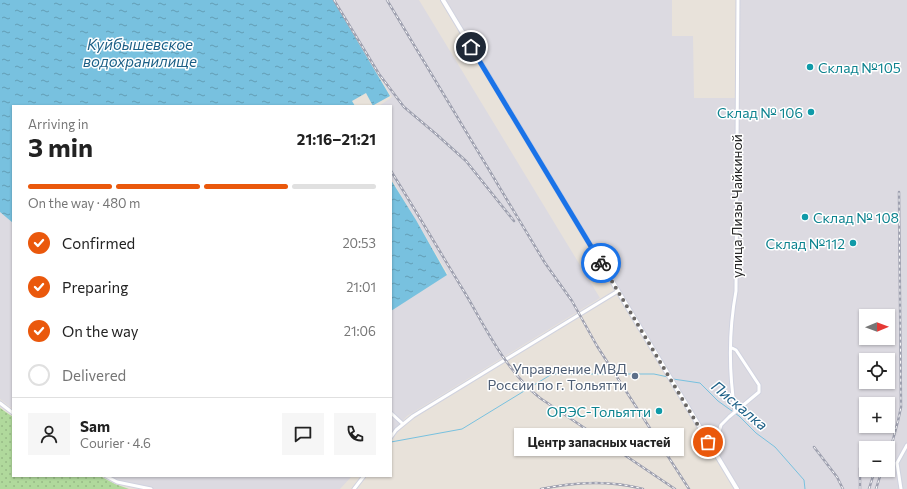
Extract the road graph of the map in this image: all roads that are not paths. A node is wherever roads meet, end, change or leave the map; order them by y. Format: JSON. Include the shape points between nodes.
{"nodes":[{"id":1,"x":443,"y":0,"type":"edge"},
{"id":2,"x":738,"y":0,"type":"edge"},
{"id":3,"x":618,"y":291,"type":"junction"},
{"id":4,"x":732,"y":347,"type":"junction"},
{"id":5,"x":0,"y":404,"type":"edge"},
{"id":6,"x":12,"y":412,"type":"edge"},
{"id":7,"x":735,"y":412,"type":"junction"},
{"id":8,"x":392,"y":414,"type":"edge"},
{"id":9,"x":403,"y":424,"type":"junction"},
{"id":10,"x":392,"y":435,"type":"edge"},
{"id":11,"x":708,"y":442,"type":"junction"},
{"id":12,"x":907,"y":445,"type":"edge"},
{"id":13,"x":108,"y":477,"type":"edge"},
{"id":14,"x":363,"y":477,"type":"edge"},
{"id":15,"x":151,"y":489,"type":"edge"},
{"id":16,"x":354,"y":489,"type":"edge"},
{"id":17,"x":737,"y":489,"type":"edge"},
{"id":18,"x":901,"y":489,"type":"edge"}],
"edges":[{"from":1,"to":3,"type":"main road"},
{"from":2,"to":4,"type":"street","name":"улица Лизы Чайкиной","via":[[736,291],[731,324]]},
{"from":3,"to":9,"type":"street"},
{"from":3,"to":11,"type":"main road"},
{"from":4,"to":7,"type":"street","name":"улица Лизы Чайкиной"},
{"from":4,"to":7,"type":"street","via":[[759,385],[759,392]]},
{"from":5,"to":6,"type":"street"},
{"from":7,"to":11,"type":"street","via":[[721,425],[718,435]]},
{"from":8,"to":9,"type":"street"},
{"from":9,"to":10,"type":"street"},
{"from":11,"to":17,"type":"main road"},
{"from":12,"to":18,"type":"street","via":[[897,463]]},
{"from":13,"to":15,"type":"street","via":[[117,482]]},
{"from":14,"to":16,"type":"street"}]}
